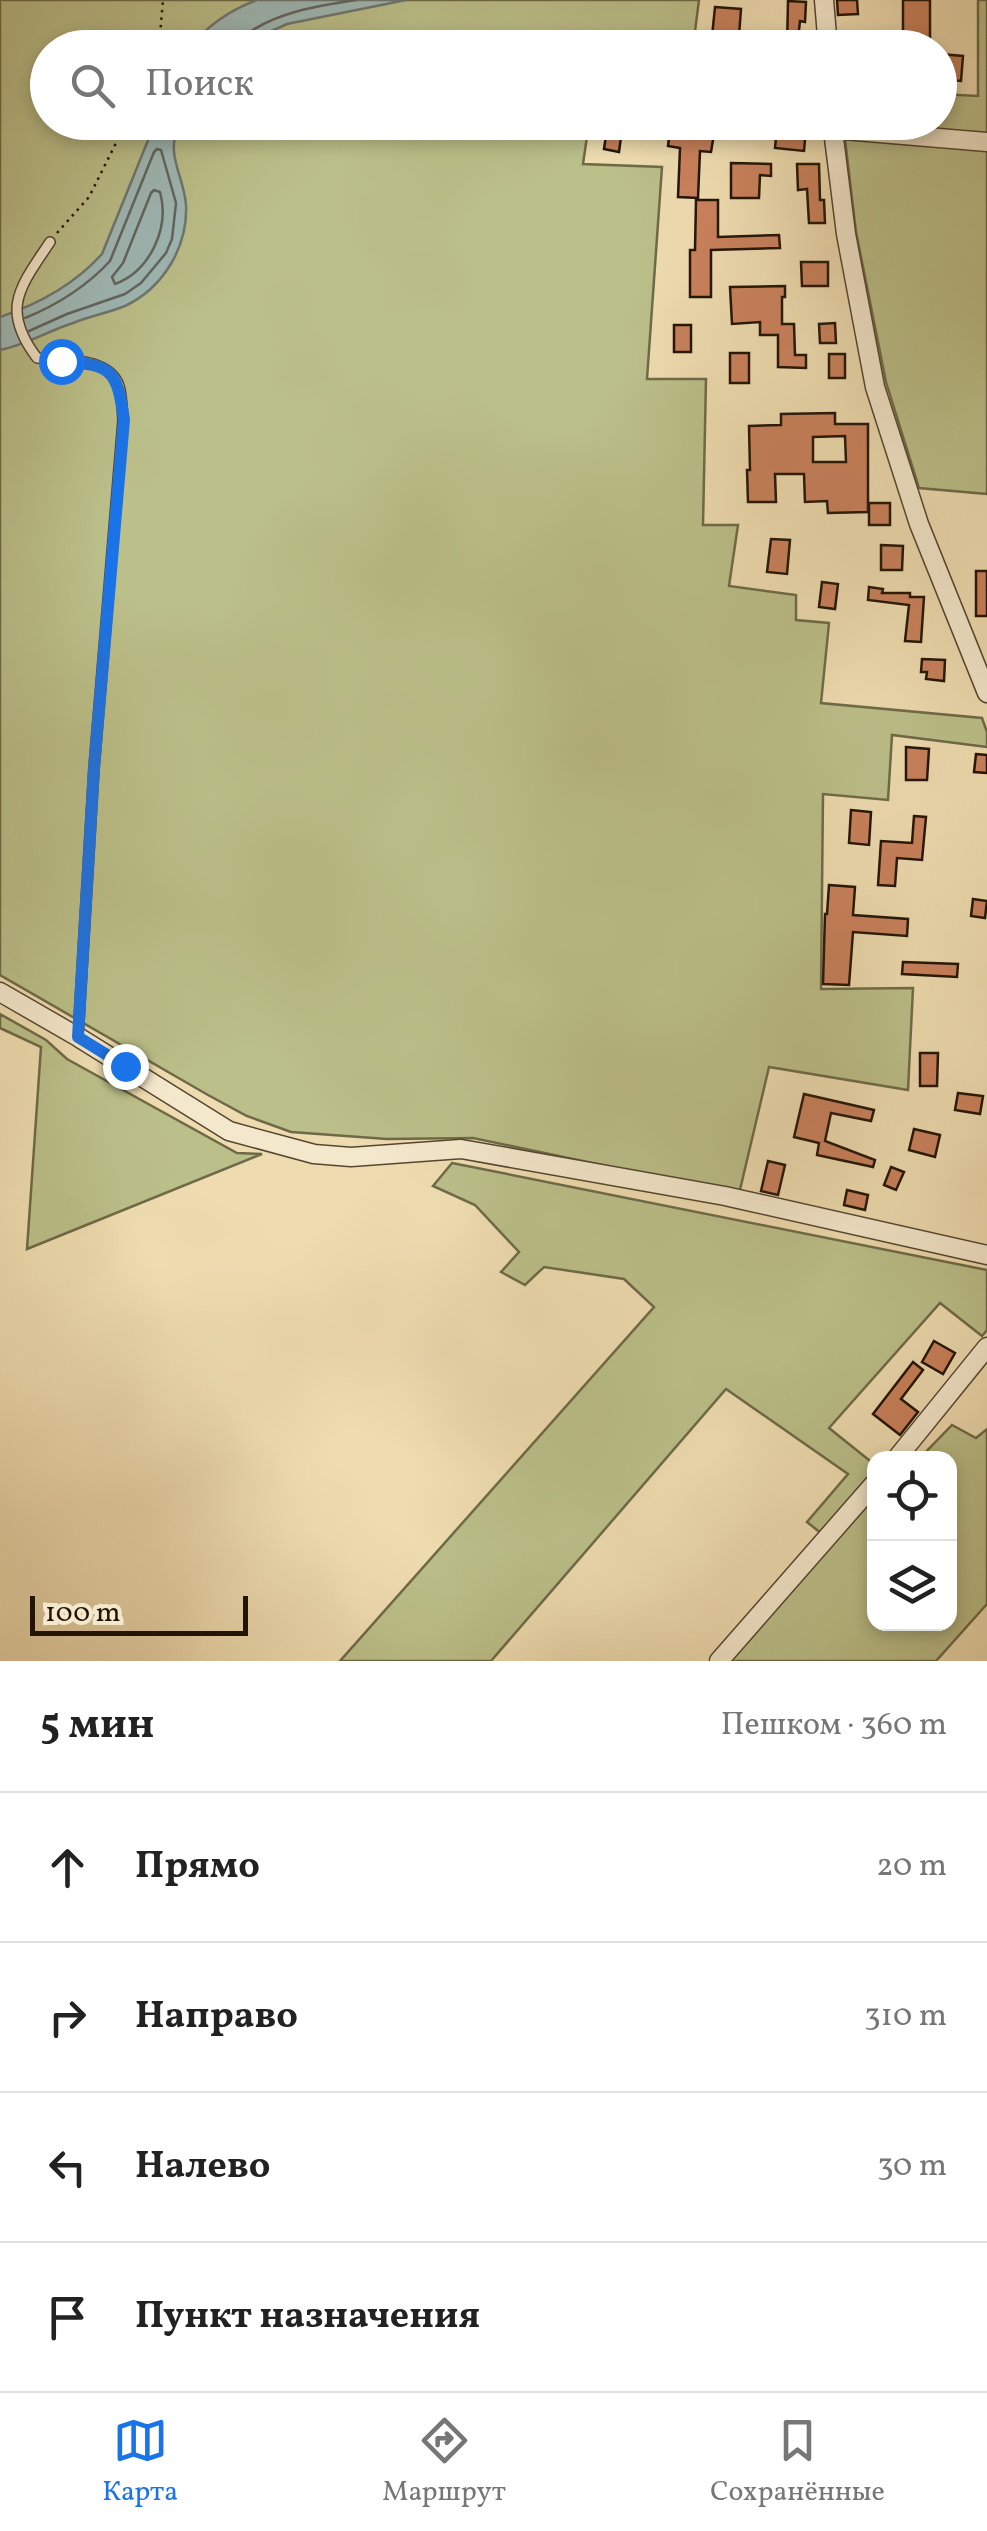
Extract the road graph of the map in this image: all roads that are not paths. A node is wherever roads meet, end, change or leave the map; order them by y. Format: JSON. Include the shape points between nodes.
{"nodes":[{"id":1,"x":824,"y":0,"type":"edge"},
{"id":2,"x":826,"y":30,"type":"edge"},
{"id":3,"x":957,"y":139,"type":"edge"},
{"id":4,"x":834,"y":140,"type":"edge"},
{"id":5,"x":987,"y":142,"type":"edge"},
{"id":6,"x":50,"y":242,"type":"road end"},
{"id":7,"x":987,"y":694,"type":"edge"},
{"id":8,"x":0,"y":992,"type":"edge"},
{"id":9,"x":78,"y":1037,"type":"junction"},
{"id":10,"x":987,"y":1255,"type":"edge"},
{"id":11,"x":987,"y":1347,"type":"edge"},
{"id":12,"x":902,"y":1451,"type":"edge"},
{"id":13,"x":867,"y":1492,"type":"edge"},
{"id":14,"x":719,"y":1661,"type":"edge"}],
"edges":[{"from":1,"to":2,"type":"street"},
{"from":3,"to":5,"type":"street"},
{"from":4,"to":7,"type":"street","via":[[875,387],[919,524]]},
{"from":6,"to":9,"type":"lane","via":[[20,287],[14,312],[23,341],[37,358],[112,373],[124,420]]},
{"from":8,"to":9,"type":"street"},
{"from":9,"to":10,"type":"street","via":[[228,1131],[314,1154],[461,1149],[725,1196]]},
{"from":11,"to":12,"type":"street"},
{"from":13,"to":14,"type":"street"}]}
